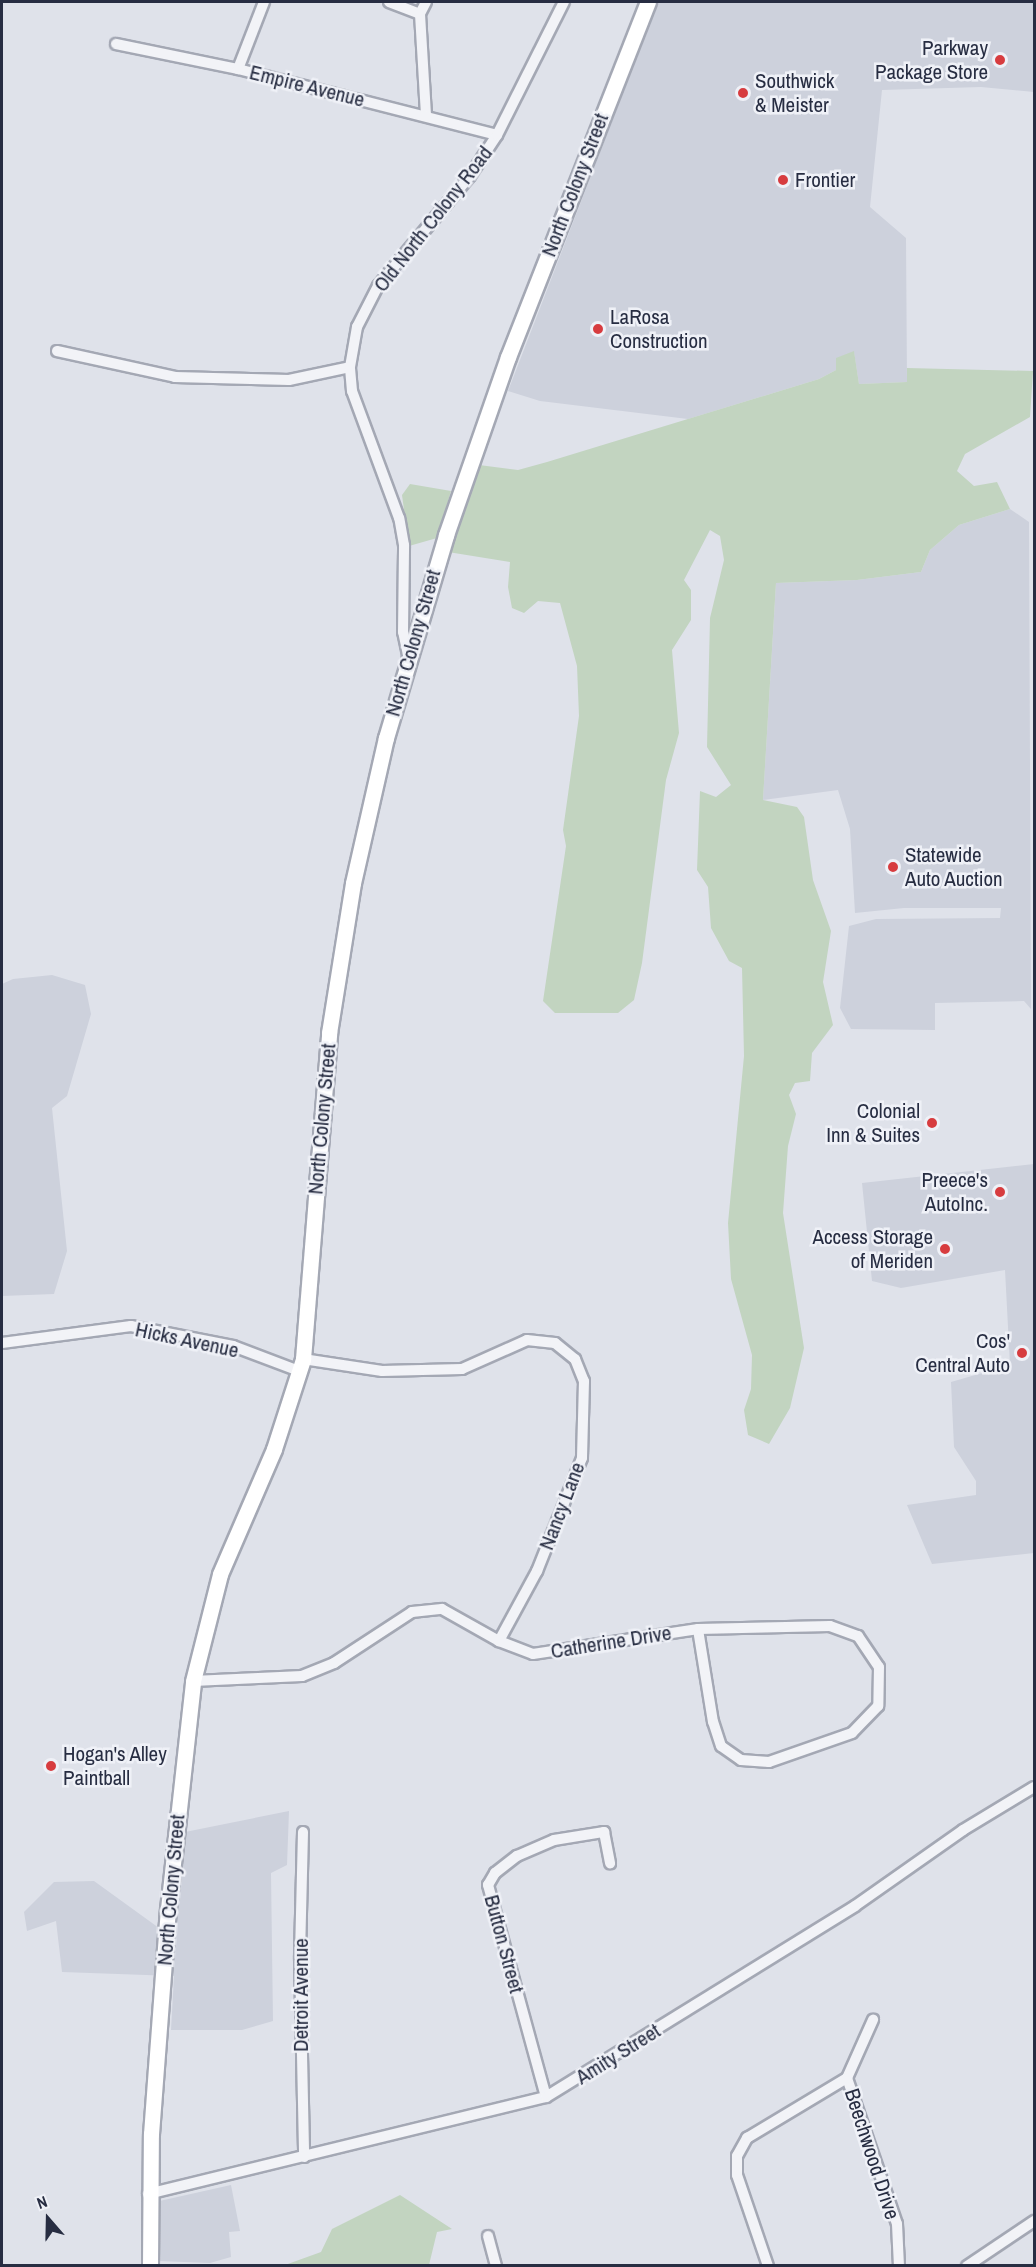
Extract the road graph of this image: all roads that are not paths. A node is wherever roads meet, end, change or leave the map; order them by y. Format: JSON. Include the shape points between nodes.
{"nodes":[{"id":1,"x":264,"y":2,"type":"edge"},
{"id":2,"x":389,"y":2,"type":"edge"},
{"id":3,"x":426,"y":2,"type":"edge"},
{"id":4,"x":564,"y":2,"type":"edge"},
{"id":5,"x":648,"y":2,"type":"edge"},
{"id":6,"x":420,"y":14,"type":"junction"},
{"id":7,"x":116,"y":44,"type":"dead end"},
{"id":8,"x":238,"y":69,"type":"junction"},
{"id":9,"x":426,"y":115,"type":"junction"},
{"id":10,"x":497,"y":135,"type":"junction"},
{"id":11,"x":57,"y":351,"type":"dead end"},
{"id":12,"x":350,"y":367,"type":"junction"},
{"id":13,"x":408,"y":655,"type":"junction"},
{"id":14,"x":2,"y":1343,"type":"edge"},
{"id":15,"x":301,"y":1365,"type":"junction"},
{"id":16,"x":698,"y":1629,"type":"junction"},
{"id":17,"x":499,"y":1641,"type":"junction"},
{"id":18,"x":193,"y":1682,"type":"junction"},
{"id":19,"x":1035,"y":1787,"type":"edge"},
{"id":20,"x":303,"y":1832,"type":"dead end"},
{"id":21,"x":610,"y":1863,"type":"dead end"},
{"id":22,"x":873,"y":2020,"type":"dead end"},
{"id":23,"x":847,"y":2078,"type":"junction"},
{"id":24,"x":546,"y":2097,"type":"junction"},
{"id":25,"x":304,"y":2157,"type":"junction"},
{"id":26,"x":148,"y":2194,"type":"junction"},
{"id":27,"x":1035,"y":2221,"type":"edge"},
{"id":28,"x":488,"y":2235,"type":"dead end"},
{"id":29,"x":150,"y":2265,"type":"edge"},
{"id":30,"x":496,"y":2265,"type":"edge"},
{"id":31,"x":768,"y":2265,"type":"edge"},
{"id":32,"x":899,"y":2265,"type":"edge"},
{"id":33,"x":967,"y":2265,"type":"edge"}],
"edges":[{"from":1,"to":8,"type":"street"},
{"from":2,"to":6,"type":"street"},
{"from":3,"to":6,"type":"street"},
{"from":4,"to":10,"type":"street","name":"Old North Colony Road"},
{"from":5,"to":13,"type":"main road","name":"North Colony Street","via":[[496,390]]},
{"from":6,"to":9,"type":"street"},
{"from":7,"to":8,"type":"street","name":"Empire Avenue"},
{"from":8,"to":9,"type":"street","name":"Empire Avenue"},
{"from":9,"to":10,"type":"street","name":"Empire Avenue"},
{"from":10,"to":12,"type":"street","name":"Old North Colony Road","via":[[470,176],[378,286],[357,327]]},
{"from":11,"to":12,"type":"street","via":[[174,377],[289,380]]},
{"from":12,"to":13,"type":"street","name":"Old North Colony Road","via":[[352,391],[399,518],[404,545],[403,632]]},
{"from":13,"to":15,"type":"main road","name":"North Colony Street","via":[[353,883],[329,1033]]},
{"from":14,"to":15,"type":"street","name":"Hicks Avenue","via":[[131,1326],[233,1346]]},
{"from":15,"to":17,"type":"street","name":"Nancy Lane","via":[[382,1371],[462,1369],[527,1341],[555,1343],[575,1359],[584,1381],[582,1458],[537,1571]]},
{"from":15,"to":18,"type":"main road","name":"North Colony Street","via":[[274,1449],[220,1574]]},
{"from":16,"to":16,"type":"street","name":"Catherine Drive","via":[[713,1722],[721,1746],[741,1760],[769,1762],[852,1733],[878,1706],[879,1667],[858,1636],[830,1626]]},
{"from":16,"to":17,"type":"street","name":"Catherine Drive","via":[[542,1653]]},
{"from":17,"to":18,"type":"street","name":"Catherine Drive","via":[[442,1609],[412,1612],[334,1663],[310,1674]]},
{"from":18,"to":26,"type":"main road","name":"North Colony Street","via":[[168,1909]]},
{"from":19,"to":24,"type":"street","name":"Amity Street","via":[[963,1830],[855,1906]]},
{"from":20,"to":25,"type":"street","name":"Detroit Avenue","via":[[300,1959]]},
{"from":21,"to":24,"type":"street","name":"Button Street","via":[[604,1832],[536,1846],[500,1869],[488,1885]]},
{"from":22,"to":23,"type":"street"},
{"from":23,"to":31,"type":"street","via":[[747,2138],[737,2156],[737,2175]]},
{"from":23,"to":32,"type":"street","name":"Beechwood Drive","via":[[897,2224]]},
{"from":24,"to":25,"type":"street","name":"Amity Street"},
{"from":25,"to":26,"type":"street","name":"Amity Street"},
{"from":26,"to":29,"type":"main road","name":"North Colony Street"},
{"from":27,"to":33,"type":"street"},
{"from":28,"to":30,"type":"street"}]}
